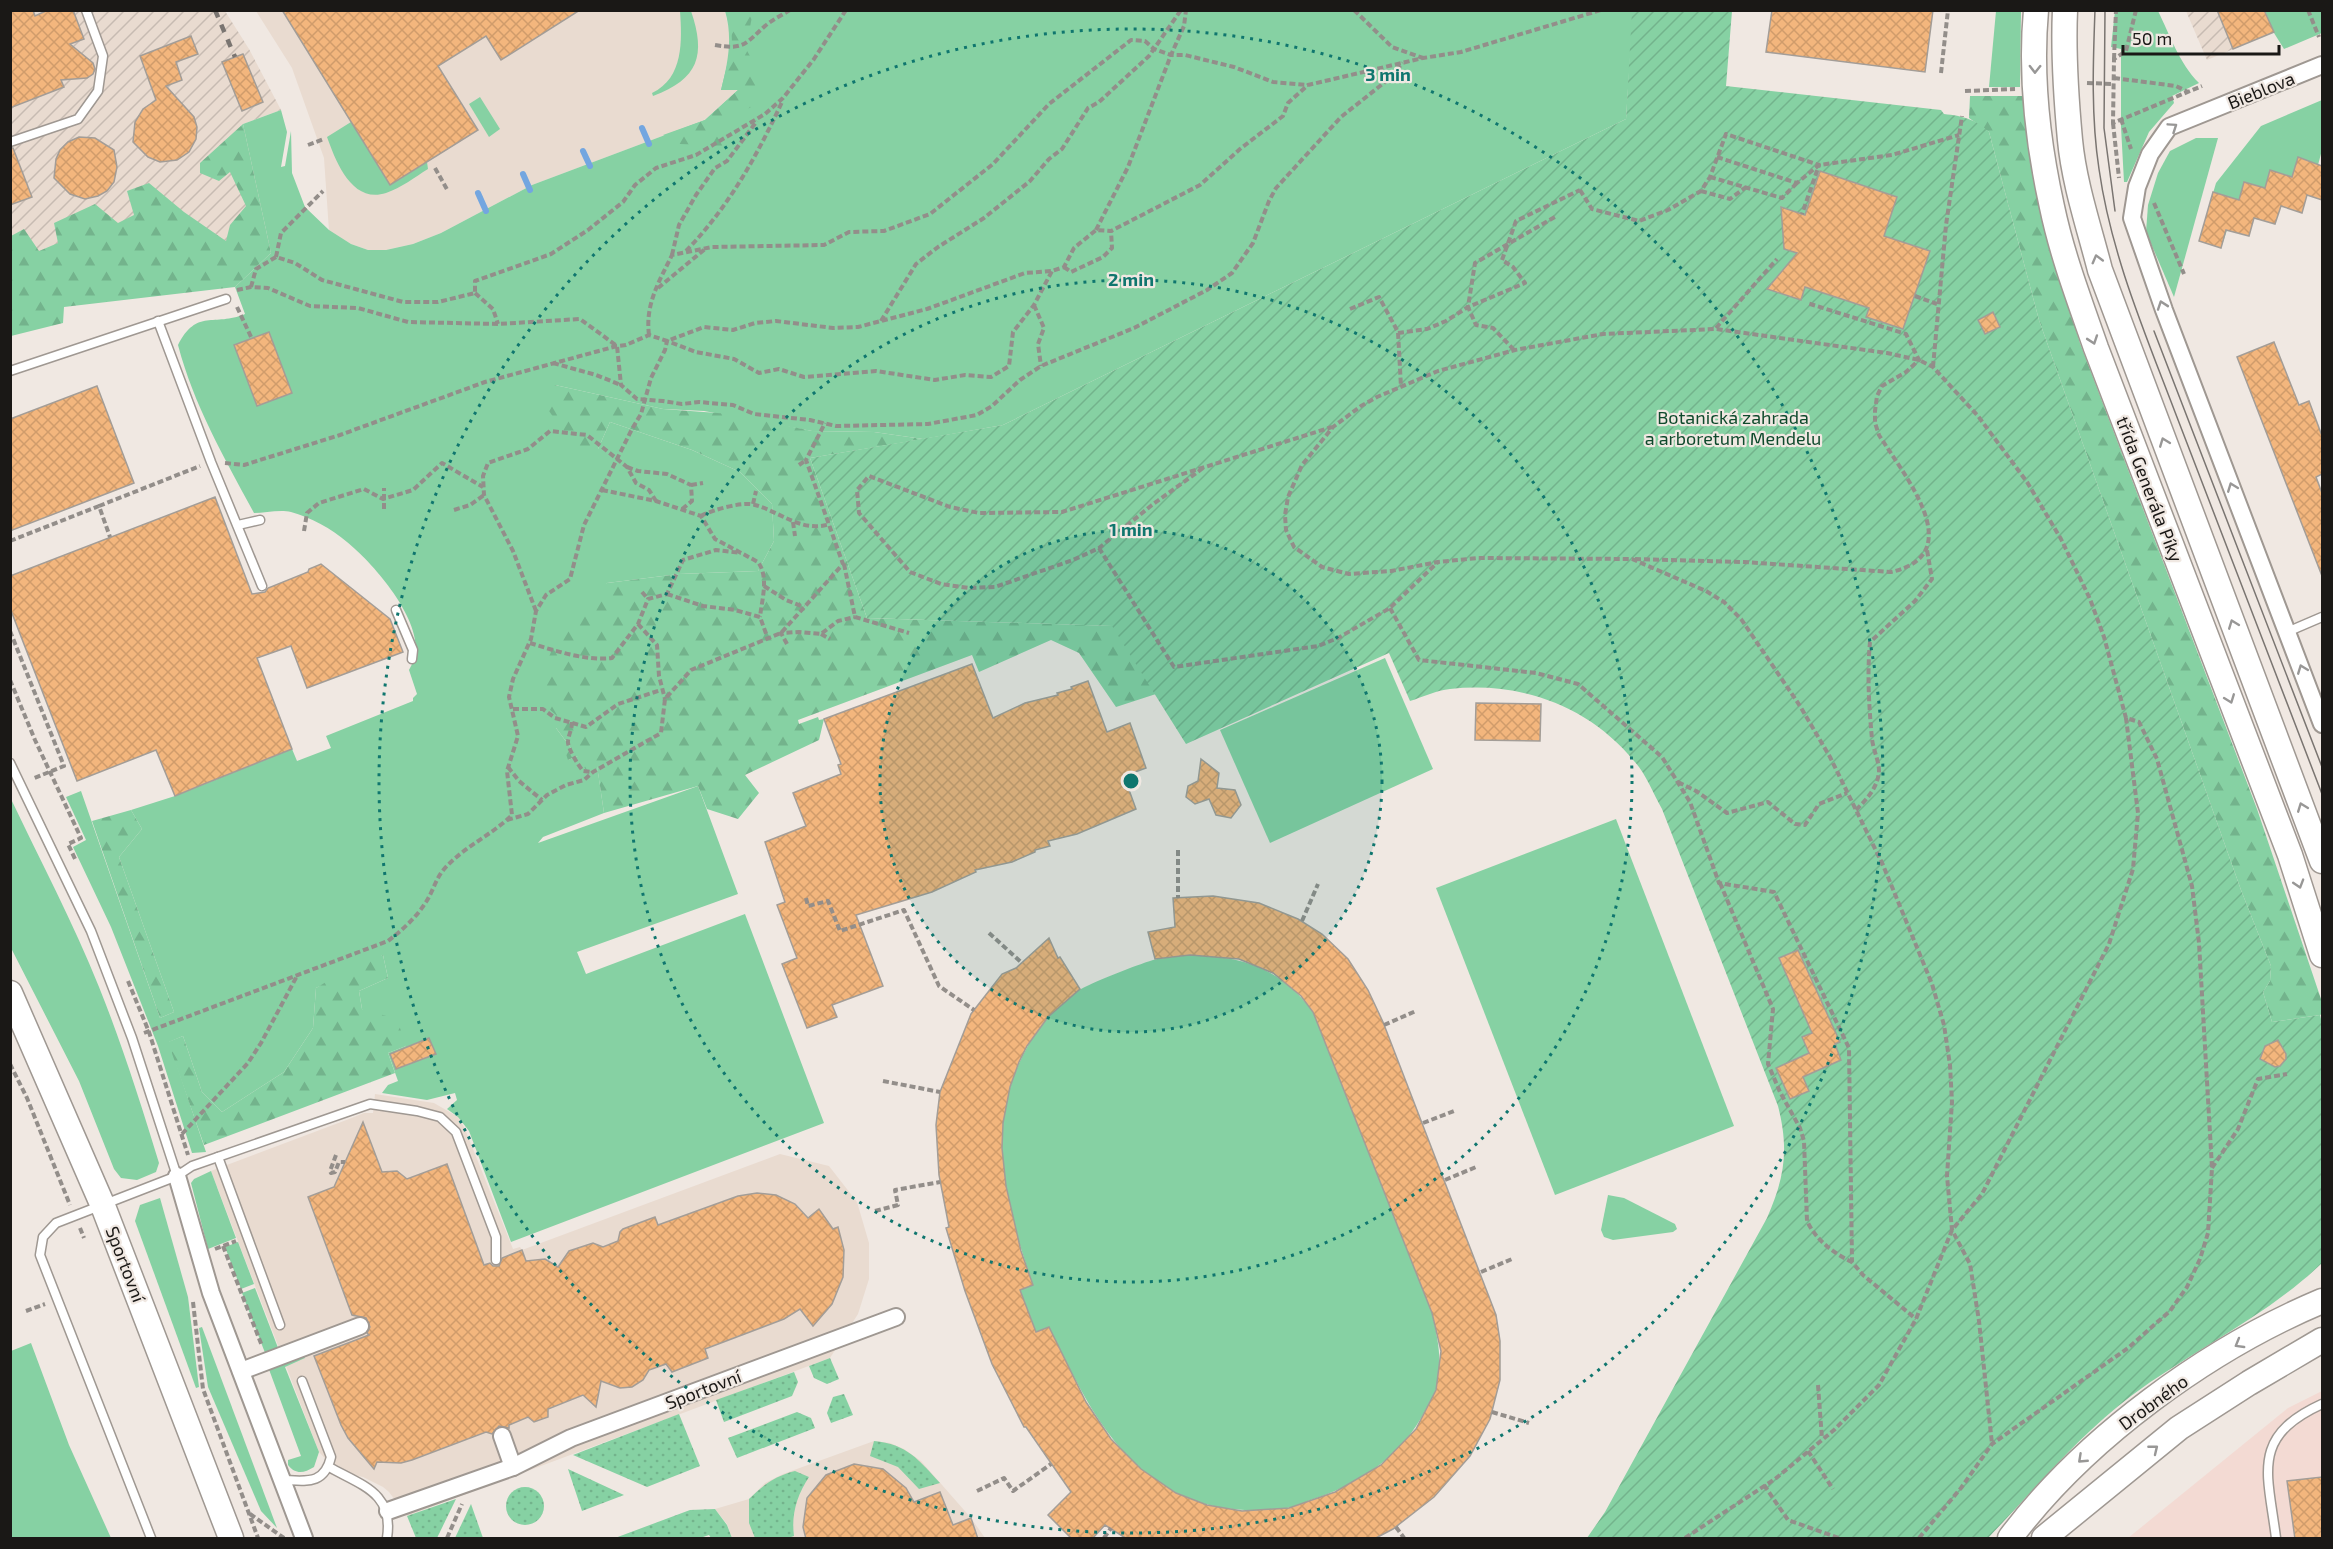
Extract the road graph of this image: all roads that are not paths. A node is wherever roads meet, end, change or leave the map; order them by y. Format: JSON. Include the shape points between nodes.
{"nodes":[{"id":1,"x":87,"y":10,"type":"edge"},
{"id":2,"x":2037,"y":10,"type":"edge"},
{"id":3,"x":2065,"y":10,"type":"edge"},
{"id":4,"x":2322,"y":65,"type":"edge"},
{"id":5,"x":10,"y":142,"type":"edge"},
{"id":6,"x":226,"y":300,"type":"road end"},
{"id":7,"x":159,"y":321,"type":"junction"},
{"id":8,"x":10,"y":371,"type":"edge"},
{"id":9,"x":260,"y":520,"type":"dead end"},
{"id":10,"x":238,"y":525,"type":"junction"},
{"id":11,"x":262,"y":586,"type":"dead end"},
{"id":12,"x":396,"y":610,"type":"dead end"},
{"id":13,"x":2322,"y":617,"type":"edge"},
{"id":14,"x":2287,"y":632,"type":"junction"},
{"id":15,"x":412,"y":659,"type":"dead end"},
{"id":16,"x":2322,"y":724,"type":"edge"},
{"id":17,"x":10,"y":763,"type":"edge"},
{"id":18,"x":2322,"y":861,"type":"edge"},
{"id":19,"x":2322,"y":955,"type":"edge"},
{"id":20,"x":10,"y":993,"type":"edge"},
{"id":21,"x":218,"y":1157,"type":"junction"},
{"id":22,"x":177,"y":1176,"type":"junction"},
{"id":23,"x":103,"y":1206,"type":"junction"},
{"id":24,"x":496,"y":1260,"type":"dead end"},
{"id":25,"x":2322,"y":1287,"type":"edge"},
{"id":26,"x":2322,"y":1301,"type":"edge"},
{"id":27,"x":2290,"y":1315,"type":"junction"},
{"id":28,"x":896,"y":1317,"type":"dead end"},
{"id":29,"x":280,"y":1325,"type":"dead end"},
{"id":30,"x":360,"y":1326,"type":"dead end"},
{"id":31,"x":2322,"y":1340,"type":"edge"},
{"id":32,"x":241,"y":1371,"type":"junction"},
{"id":33,"x":302,"y":1381,"type":"dead end"},
{"id":34,"x":2322,"y":1404,"type":"edge"},
{"id":35,"x":502,"y":1436,"type":"dead end"},
{"id":36,"x":329,"y":1467,"type":"junction"},
{"id":37,"x":513,"y":1467,"type":"junction"},
{"id":38,"x":283,"y":1480,"type":"junction"},
{"id":39,"x":388,"y":1511,"type":"junction"},
{"id":40,"x":151,"y":1539,"type":"edge"},
{"id":41,"x":231,"y":1539,"type":"edge"},
{"id":42,"x":304,"y":1539,"type":"edge"},
{"id":43,"x":387,"y":1539,"type":"edge"},
{"id":44,"x":2010,"y":1539,"type":"edge"},
{"id":45,"x":2044,"y":1539,"type":"edge"},
{"id":46,"x":2276,"y":1539,"type":"edge"}],
"edges":[{"from":1,"to":5,"type":"lane","via":[[103,56],[98,92],[78,119]]},
{"from":2,"to":19,"type":"main road","name":"třída Generála Píky","one_way":true,"via":[[2035,89],[2052,208],[2073,283],[2290,855]]},
{"from":18,"to":3,"type":"main road","name":"třída Generála Píky","one_way":true,"via":[[2100,270],[2070,141],[2064,71]]},
{"from":14,"to":4,"type":"street","name":"Bieblova","one_way":true,"via":[[2132,218],[2137,187],[2150,153],[2169,127]]},
{"from":6,"to":7,"type":"lane"},
{"from":7,"to":8,"type":"lane"},
{"from":7,"to":10,"type":"lane"},
{"from":9,"to":10,"type":"lane"},
{"from":10,"to":11,"type":"lane"},
{"from":12,"to":15,"type":"lane","via":[[413,650]]},
{"from":13,"to":14,"type":"lane"},
{"from":16,"to":14,"type":"street","one_way":true},
{"from":17,"to":22,"type":"lane","via":[[91,931],[132,1038]]},
{"from":20,"to":23,"type":"main road","name":"Sportovní"},
{"from":21,"to":22,"type":"lane"},
{"from":21,"to":24,"type":"lane","via":[[370,1104],[440,1117],[456,1132],[496,1237]]},
{"from":21,"to":29,"type":"lane"},
{"from":22,"to":23,"type":"lane"},
{"from":22,"to":32,"type":"street","via":[[211,1293]]},
{"from":23,"to":40,"type":"lane","via":[[56,1224],[43,1237],[40,1255]]},
{"from":23,"to":41,"type":"main road","name":"Sportovní"},
{"from":25,"to":27,"type":"main road"},
{"from":26,"to":27,"type":"main road","name":"Drobného"},
{"from":27,"to":44,"type":"main road","name":"Drobného","one_way":true,"via":[[2183,1378],[2126,1419],[2068,1473]]},
{"from":28,"to":37,"type":"street","name":"Sportovní","via":[[571,1438]]},
{"from":30,"to":32,"type":"street"},
{"from":45,"to":31,"type":"main road","name":"Drobného","one_way":true,"via":[[2179,1428]]},
{"from":32,"to":38,"type":"street"},
{"from":33,"to":36,"type":"lane","via":[[329,1446]]},
{"from":34,"to":46,"type":"lane","via":[[2284,1427],[2270,1450],[2267,1469]]},
{"from":35,"to":37,"type":"street"},
{"from":36,"to":38,"type":"lane","via":[[322,1476],[310,1481]]},
{"from":36,"to":39,"type":"lane","via":[[370,1490]]},
{"from":37,"to":39,"type":"street","name":"Sportovní"},
{"from":38,"to":42,"type":"street"},
{"from":39,"to":43,"type":"lane"}]}
